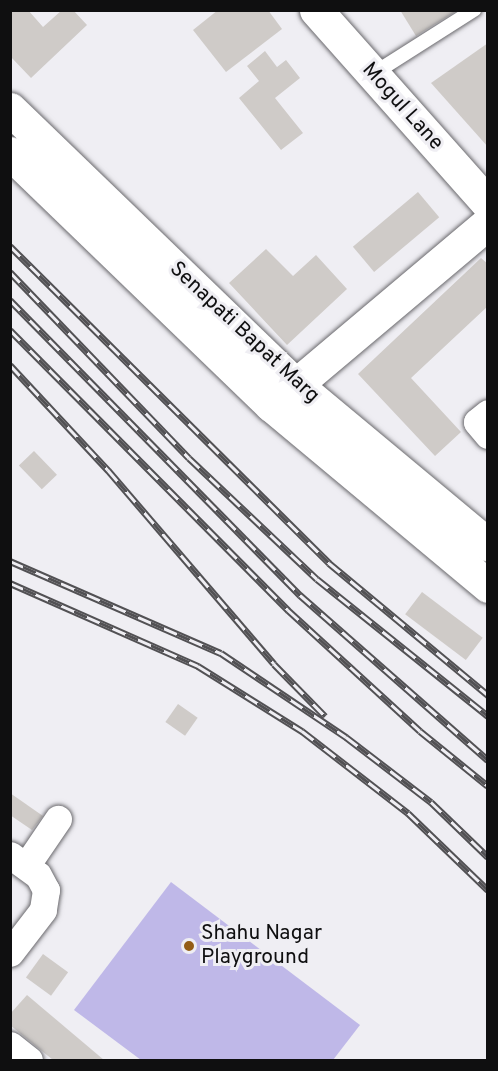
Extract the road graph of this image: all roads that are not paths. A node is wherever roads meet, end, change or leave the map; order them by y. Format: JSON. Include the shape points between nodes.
{"nodes":[{"id":1,"x":474,"y":10,"type":"edge"},
{"id":2,"x":323,"y":12,"type":"edge"},
{"id":3,"x":373,"y":74,"type":"junction"},
{"id":4,"x":10,"y":109,"type":"edge"},
{"id":5,"x":10,"y":153,"type":"edge"},
{"id":6,"x":47,"y":167,"type":"junction"},
{"id":7,"x":488,"y":204,"type":"edge"},
{"id":8,"x":488,"y":223,"type":"edge"},
{"id":9,"x":283,"y":395,"type":"junction"},
{"id":10,"x":488,"y":413,"type":"edge"},
{"id":11,"x":488,"y":435,"type":"edge"},
{"id":12,"x":488,"y":544,"type":"edge"},
{"id":13,"x":488,"y":585,"type":"edge"},
{"id":14,"x":58,"y":819,"type":"dead end"},
{"id":15,"x":18,"y":861,"type":"edge"},
{"id":16,"x":10,"y":953,"type":"edge"},
{"id":17,"x":10,"y":1045,"type":"edge"},
{"id":18,"x":29,"y":1060,"type":"edge"}],
"edges":[{"from":1,"to":3,"type":"lane"},
{"from":2,"to":3,"type":"main road","name":"Mogul Lane"},
{"from":3,"to":7,"type":"main road","name":"Mogul Lane"},
{"from":4,"to":6,"type":"main road","name":"Senapati Bapat Marg"},
{"from":5,"to":6,"type":"main road","name":"Senapati Bapat Marg"},
{"from":6,"to":9,"type":"main road","name":"Senapati Bapat Marg"},
{"from":8,"to":9,"type":"main road"},
{"from":9,"to":12,"type":"main road","name":"Senapati Bapat Marg"},
{"from":9,"to":13,"type":"main road","name":"Senapati Bapat Marg"},
{"from":10,"to":11,"type":"street","via":[[477,422]]},
{"from":14,"to":15,"type":"street"},
{"from":15,"to":16,"type":"street","via":[[38,875],[46,890],[43,910]]},
{"from":17,"to":18,"type":"street"}]}
